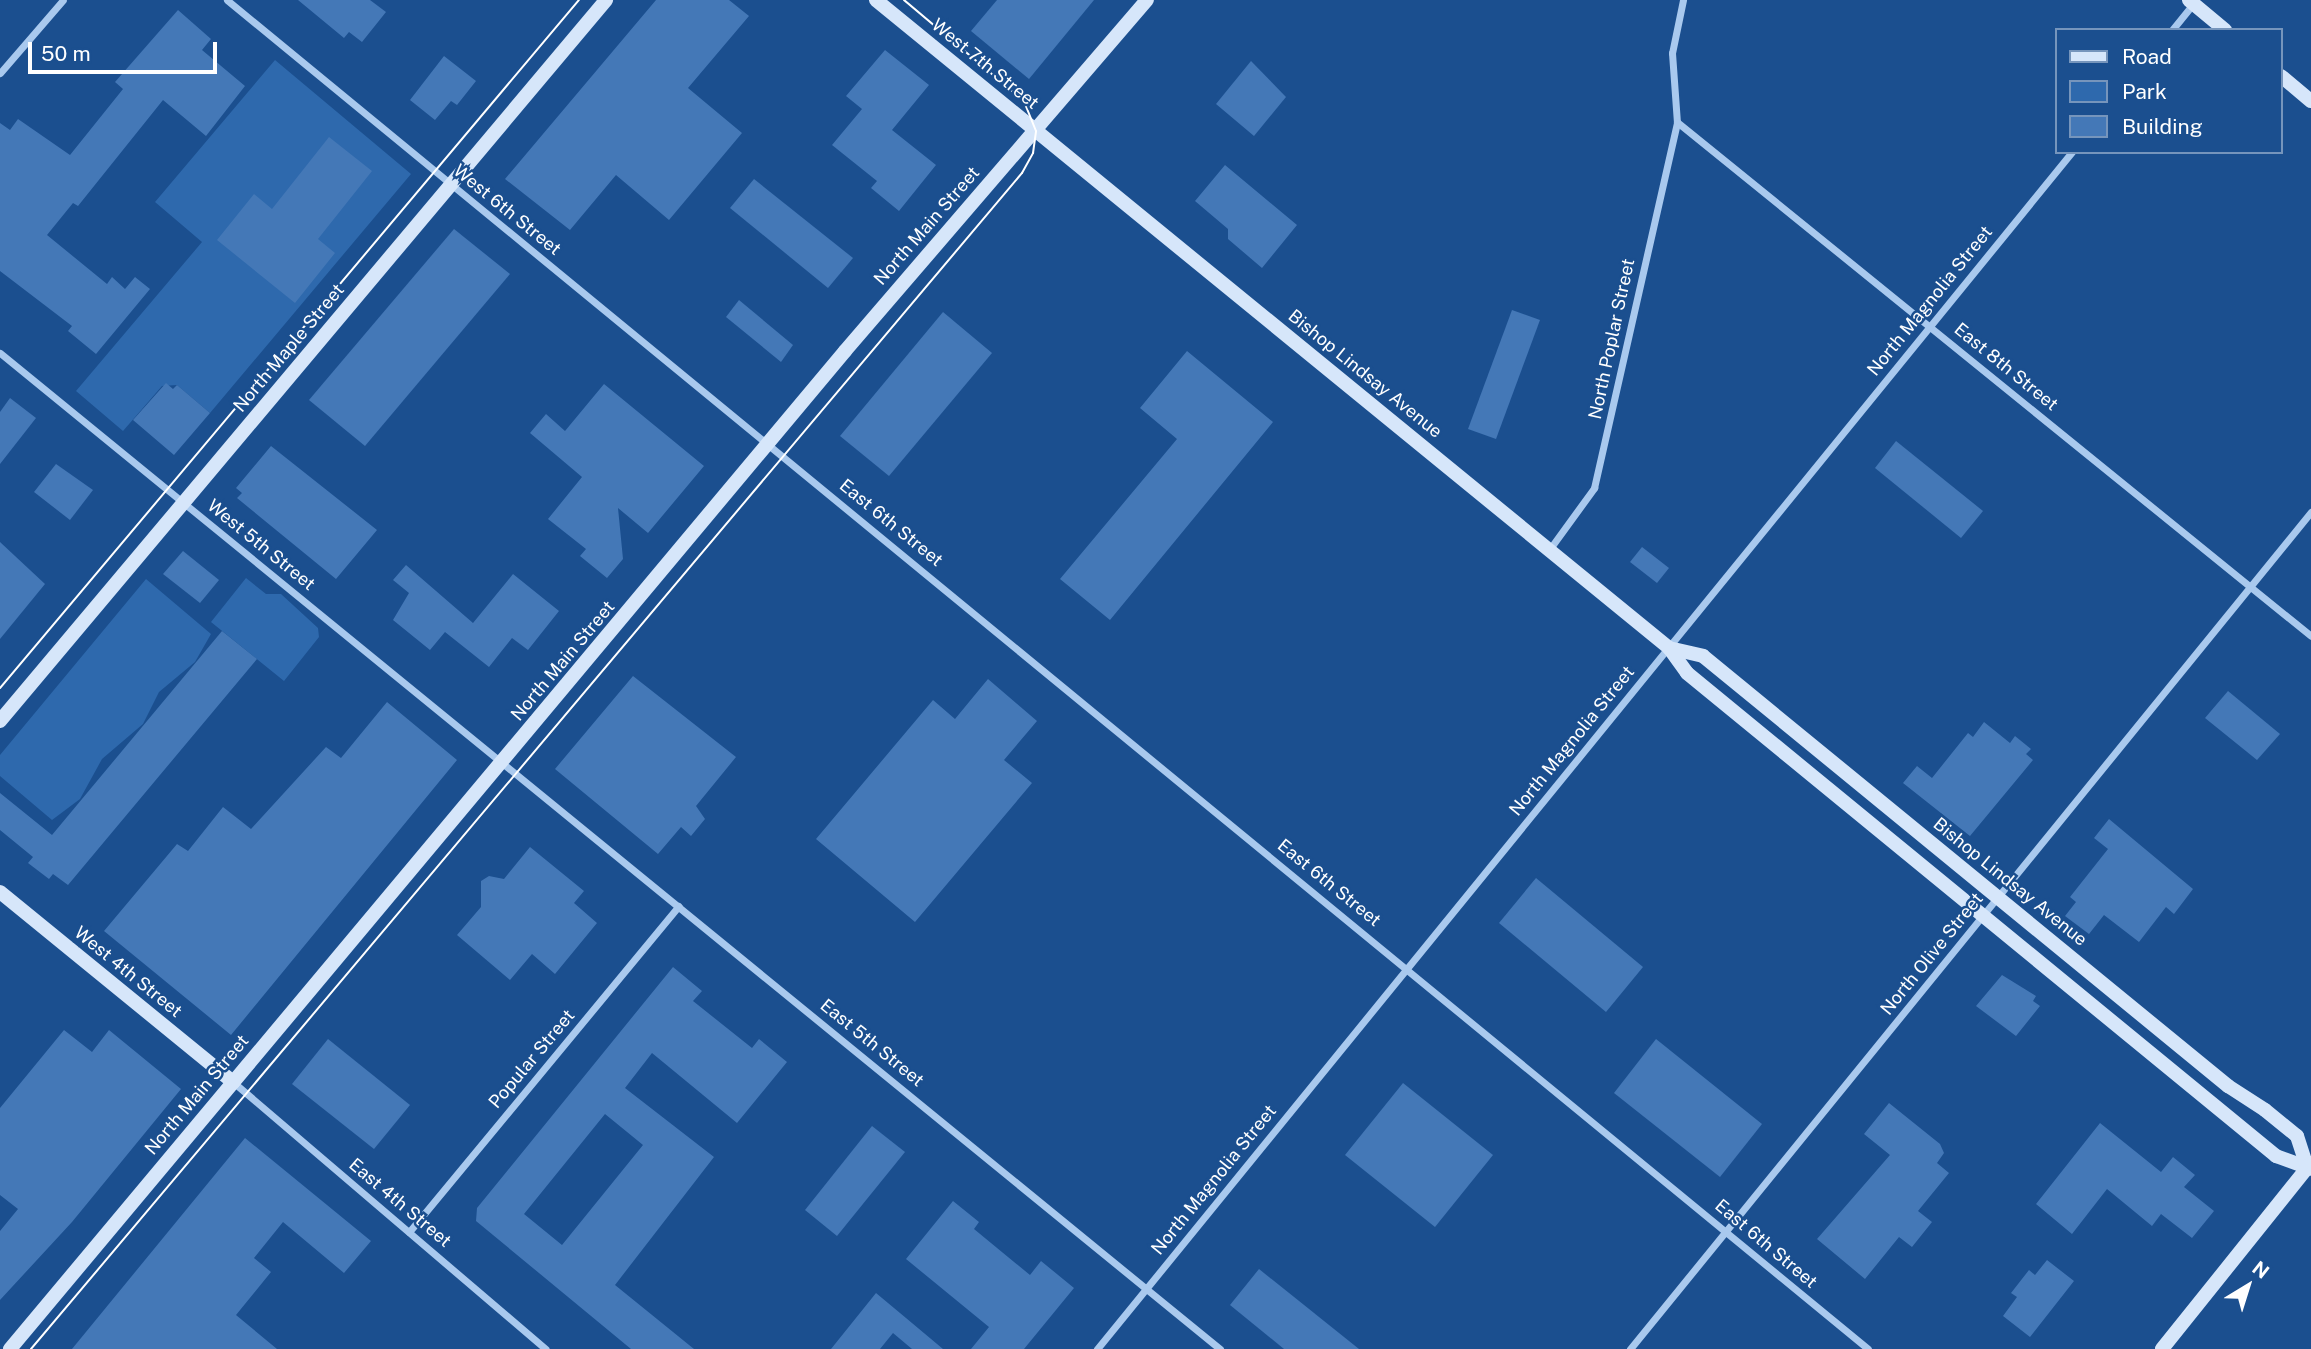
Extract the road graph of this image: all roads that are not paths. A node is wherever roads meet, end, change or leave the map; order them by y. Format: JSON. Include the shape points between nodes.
{"nodes":[{"id":1,"x":63,"y":0,"type":"edge"},
{"id":2,"x":227,"y":0,"type":"edge"},
{"id":3,"x":606,"y":0,"type":"edge"},
{"id":4,"x":876,"y":0,"type":"edge"},
{"id":5,"x":1147,"y":0,"type":"edge"},
{"id":6,"x":1683,"y":0,"type":"edge"},
{"id":7,"x":2193,"y":1,"type":"edge"},
{"id":8,"x":2173,"y":28,"type":"edge"},
{"id":9,"x":2223,"y":28,"type":"edge"},
{"id":10,"x":0,"y":73,"type":"edge"},
{"id":11,"x":2283,"y":78,"type":"edge"},
{"id":12,"x":2311,"y":101,"type":"edge"},
{"id":13,"x":1677,"y":122,"type":"junction"},
{"id":14,"x":1036,"y":131,"type":"junction"},
{"id":15,"x":2070,"y":154,"type":"edge"},
{"id":16,"x":451,"y":185,"type":"junction"},
{"id":17,"x":1930,"y":326,"type":"junction"},
{"id":18,"x":0,"y":352,"type":"edge"},
{"id":19,"x":769,"y":443,"type":"junction"},
{"id":20,"x":184,"y":503,"type":"junction"},
{"id":21,"x":2311,"y":512,"type":"edge"},
{"id":22,"x":1549,"y":550,"type":"junction"},
{"id":23,"x":2250,"y":586,"type":"junction"},
{"id":24,"x":2311,"y":636,"type":"edge"},
{"id":25,"x":1669,"y":648,"type":"junction"},
{"id":26,"x":0,"y":721,"type":"edge"},
{"id":27,"x":503,"y":762,"type":"junction"},
{"id":28,"x":0,"y":892,"type":"edge"},
{"id":29,"x":1998,"y":897,"type":"junction"},
{"id":30,"x":679,"y":905,"type":"junction"},
{"id":31,"x":1983,"y":916,"type":"junction"},
{"id":32,"x":1407,"y":968,"type":"junction"},
{"id":33,"x":233,"y":1082,"type":"junction"},
{"id":34,"x":2310,"y":1166,"type":"edge"},
{"id":35,"x":1726,"y":1231,"type":"junction"},
{"id":36,"x":409,"y":1232,"type":"junction"},
{"id":37,"x":1147,"y":1287,"type":"junction"},
{"id":38,"x":10,"y":1349,"type":"edge"},
{"id":39,"x":546,"y":1349,"type":"edge"},
{"id":40,"x":1097,"y":1349,"type":"edge"},
{"id":41,"x":1220,"y":1349,"type":"edge"},
{"id":42,"x":1630,"y":1349,"type":"edge"},
{"id":43,"x":1868,"y":1349,"type":"edge"},
{"id":44,"x":2162,"y":1349,"type":"edge"}],
"edges":[{"from":1,"to":10,"type":"street"},
{"from":2,"to":16,"type":"street","name":"West 6th Street"},
{"from":3,"to":16,"type":"main road","name":"North Maple Street"},
{"from":4,"to":14,"type":"main road","name":"West 7th Street"},
{"from":5,"to":14,"type":"main road","name":"North Main Street"},
{"from":6,"to":13,"type":"street","via":[[1672,52]]},
{"from":7,"to":8,"type":"street"},
{"from":7,"to":9,"type":"main road"},
{"from":11,"to":12,"type":"main road"},
{"from":13,"to":17,"type":"street","name":"East 8th Street"},
{"from":13,"to":22,"type":"street","name":"North Poplar Street","via":[[1594,488]]},
{"from":14,"to":19,"type":"main road","name":"North Main Street"},
{"from":14,"to":22,"type":"main road","name":"Bishop Lindsay Avenue"},
{"from":15,"to":17,"type":"street","name":"North Magnolia Street"},
{"from":16,"to":19,"type":"street","name":"West 6th Street"},
{"from":16,"to":20,"type":"main road","name":"North Maple Street"},
{"from":17,"to":23,"type":"street","name":"East 8th Street"},
{"from":17,"to":25,"type":"street","name":"North Magnolia Street"},
{"from":18,"to":20,"type":"street","name":"West 5th Street"},
{"from":19,"to":27,"type":"main road","name":"North Main Street"},
{"from":19,"to":32,"type":"street","name":"East 6th Street"},
{"from":20,"to":26,"type":"main road","name":"North Maple Street"},
{"from":20,"to":27,"type":"street","name":"West 5th Street"},
{"from":21,"to":23,"type":"street","name":"North Olive Street"},
{"from":22,"to":25,"type":"main road","name":"Bishop Lindsay Avenue"},
{"from":23,"to":24,"type":"street","name":"East 8th Street"},
{"from":23,"to":29,"type":"street","name":"North Olive Street"},
{"from":25,"to":29,"type":"main road","name":"Bishop Lindsay Avenue","via":[[1703,656]]},
{"from":25,"to":31,"type":"main road","name":"Bishop Lindsay Avenue","via":[[1687,673]]},
{"from":25,"to":32,"type":"street","name":"North Magnolia Street"},
{"from":27,"to":30,"type":"street","name":"East 5th Street"},
{"from":27,"to":33,"type":"main road","name":"North Main Street"},
{"from":28,"to":33,"type":"main road","name":"West 4th Street"},
{"from":29,"to":31,"type":"street","name":"North Olive Street"},
{"from":29,"to":34,"type":"main road","name":"Bishop Lindsay Avenue","via":[[2228,1086],[2297,1136]]},
{"from":30,"to":36,"type":"street","name":"Popular Street"},
{"from":30,"to":37,"type":"street","name":"East 5th Street"},
{"from":31,"to":34,"type":"main road","name":"Bishop Lindsay Avenue","via":[[2276,1156]]},
{"from":31,"to":35,"type":"street","name":"North Olive Street"},
{"from":32,"to":35,"type":"street","name":"East 6th Street"},
{"from":32,"to":37,"type":"street","name":"North Magnolia Street"},
{"from":33,"to":36,"type":"street","name":"East 4th Street"},
{"from":33,"to":38,"type":"main road","name":"North Main Street"},
{"from":34,"to":44,"type":"main road"},
{"from":35,"to":42,"type":"street","name":"North Olive Street"},
{"from":35,"to":43,"type":"street","name":"East 6th Street"},
{"from":36,"to":39,"type":"street","name":"East 4th Street"},
{"from":37,"to":40,"type":"street","name":"North Magnolia Street"},
{"from":37,"to":41,"type":"street","name":"East 5th Street"}]}
